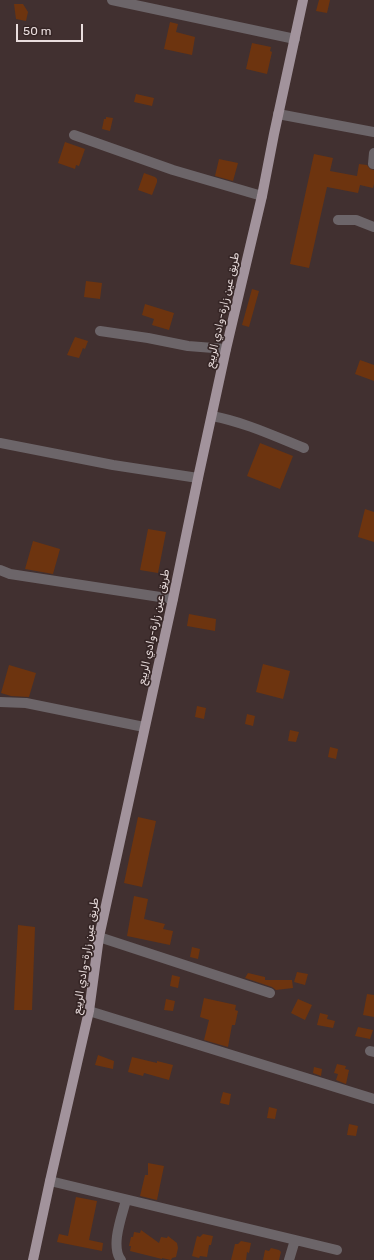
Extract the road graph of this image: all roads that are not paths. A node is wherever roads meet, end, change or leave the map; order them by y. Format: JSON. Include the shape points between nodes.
{"nodes":[{"id":1,"x":112,"y":0,"type":"edge"},
{"id":2,"x":303,"y":0,"type":"edge"},
{"id":3,"x":294,"y":38,"type":"junction"},
{"id":4,"x":278,"y":114,"type":"junction"},
{"id":5,"x":374,"y":132,"type":"edge"},
{"id":6,"x":74,"y":136,"type":"dead end"},
{"id":7,"x":262,"y":196,"type":"junction"},
{"id":8,"x":338,"y":220,"type":"dead end"},
{"id":9,"x":374,"y":226,"type":"edge"},
{"id":10,"x":100,"y":331,"type":"dead end"},
{"id":11,"x":226,"y":350,"type":"junction"},
{"id":12,"x":212,"y":416,"type":"junction"},
{"id":13,"x":0,"y":444,"type":"edge"},
{"id":14,"x":304,"y":448,"type":"dead end"},
{"id":15,"x":198,"y":478,"type":"junction"},
{"id":16,"x":0,"y":570,"type":"edge"},
{"id":17,"x":173,"y":599,"type":"junction"},
{"id":18,"x":0,"y":702,"type":"edge"},
{"id":19,"x":144,"y":727,"type":"junction"},
{"id":20,"x":99,"y":937,"type":"junction"},
{"id":21,"x":270,"y":993,"type":"dead end"},
{"id":22,"x":89,"y":1011,"type":"junction"},
{"id":23,"x":374,"y":1099,"type":"edge"},
{"id":24,"x":50,"y":1181,"type":"junction"},
{"id":25,"x":126,"y":1200,"type":"junction"},
{"id":26,"x":295,"y":1240,"type":"junction"},
{"id":27,"x":337,"y":1250,"type":"dead end"},
{"id":28,"x":33,"y":1260,"type":"edge"},
{"id":29,"x":121,"y":1260,"type":"edge"},
{"id":30,"x":289,"y":1260,"type":"edge"}],
"edges":[{"from":1,"to":3,"type":"street"},
{"from":2,"to":3,"type":"main road","name":"طريق عين زارة-وادي الربيع"},
{"from":3,"to":4,"type":"main road","name":"طريق عين زارة-وادي الربيع"},
{"from":4,"to":5,"type":"street"},
{"from":4,"to":7,"type":"main road","name":"طريق عين زارة-وادي الربيع"},
{"from":6,"to":7,"type":"street","via":[[173,170]]},
{"from":7,"to":11,"type":"main road","name":"طريق عين زارة-وادي الربيع"},
{"from":8,"to":9,"type":"street","via":[[356,220]]},
{"from":10,"to":11,"type":"street"},
{"from":11,"to":12,"type":"main road","name":"طريق عين زارة-وادي الربيع"},
{"from":12,"to":14,"type":"street","via":[[247,425]]},
{"from":12,"to":15,"type":"main road","name":"طريق عين زارة-وادي الربيع"},
{"from":13,"to":15,"type":"street"},
{"from":15,"to":17,"type":"main road","name":"طريق عين زارة-وادي الربيع"},
{"from":16,"to":17,"type":"street","via":[[10,574]]},
{"from":17,"to":19,"type":"main road","name":"طريق عين زارة-وادي الربيع"},
{"from":18,"to":19,"type":"street","via":[[26,703]]},
{"from":19,"to":20,"type":"main road","name":"طريق عين زارة-وادي الربيع"},
{"from":20,"to":21,"type":"street"},
{"from":20,"to":22,"type":"main road","name":"طريق عين زارة-وادي الربيع"},
{"from":22,"to":23,"type":"street"},
{"from":22,"to":24,"type":"main road","name":"طريق عين زارة-وادي الربيع"},
{"from":24,"to":25,"type":"street"},
{"from":24,"to":28,"type":"main road","name":"طريق عين زارة-وادي الربيع"},
{"from":25,"to":26,"type":"street"},
{"from":25,"to":29,"type":"street","via":[[117,1237],[116,1249]]},
{"from":26,"to":27,"type":"street"},
{"from":26,"to":30,"type":"street"}]}
